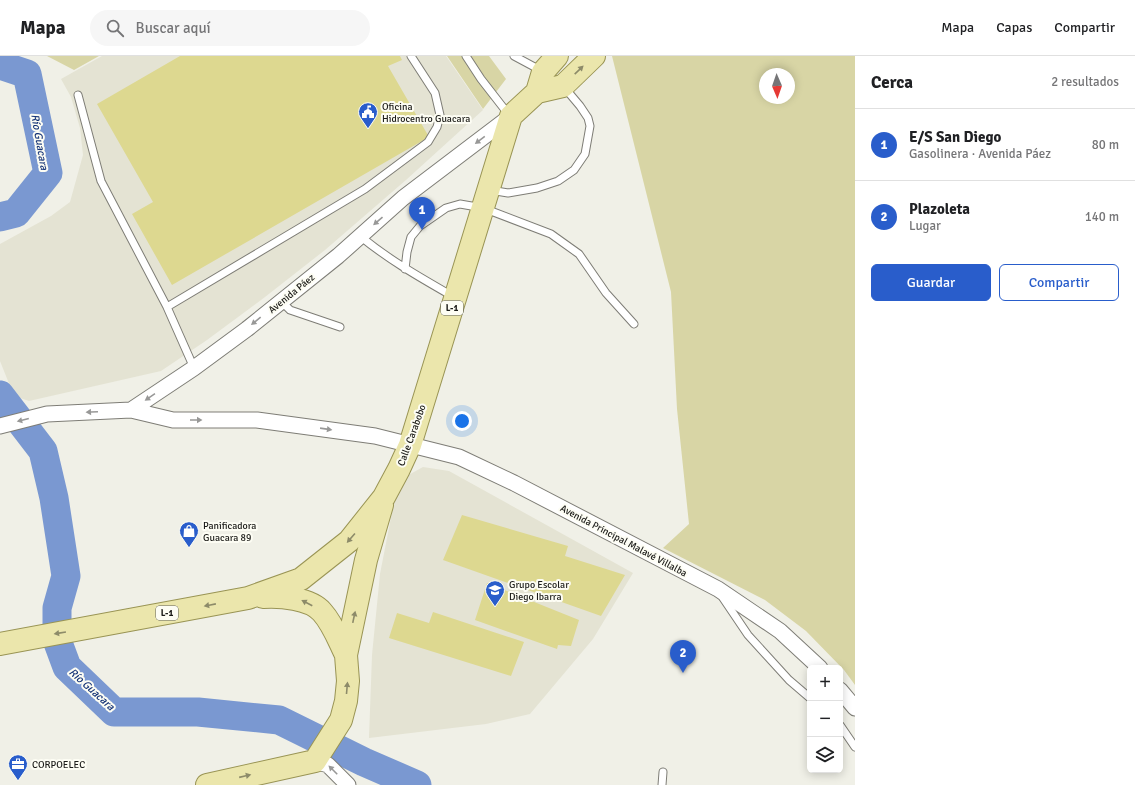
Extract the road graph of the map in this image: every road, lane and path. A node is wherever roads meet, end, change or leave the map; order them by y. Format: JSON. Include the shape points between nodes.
{"nodes":[{"id":1,"x":411,"y":56,"type":"edge"},
{"id":2,"x":466,"y":56,"type":"edge"},
{"id":3,"x":514,"y":56,"type":"edge"},
{"id":4,"x":594,"y":56,"type":"edge"},
{"id":5,"x":551,"y":77,"type":"edge"},
{"id":6,"x":78,"y":95,"type":"dead end"},
{"id":7,"x":511,"y":116,"type":"junction"},
{"id":8,"x":485,"y":199,"type":"junction"},
{"id":9,"x":360,"y":236,"type":"junction"},
{"id":10,"x":405,"y":269,"type":"junction"},
{"id":11,"x":456,"y":298,"type":"junction"},
{"id":12,"x":281,"y":301,"type":"junction"},
{"id":13,"x":167,"y":307,"type":"junction"},
{"id":14,"x":634,"y":324,"type":"dead end"},
{"id":15,"x":340,"y":327,"type":"dead end"},
{"id":16,"x":194,"y":368,"type":"junction"},
{"id":17,"x":131,"y":410,"type":"junction"},
{"id":18,"x":0,"y":426,"type":"edge"},
{"id":19,"x":410,"y":445,"type":"junction"},
{"id":20,"x":384,"y":496,"type":"junction"},
{"id":21,"x":718,"y":589,"type":"junction"},
{"id":22,"x":248,"y":598,"type":"junction"},
{"id":23,"x":0,"y":644,"type":"edge"},
{"id":24,"x":346,"y":655,"type":"junction"},
{"id":25,"x":817,"y":665,"type":"edge"},
{"id":26,"x":843,"y":694,"type":"edge"},
{"id":27,"x":807,"y":695,"type":"edge"},
{"id":28,"x":855,"y":708,"type":"edge"},
{"id":29,"x":843,"y":729,"type":"edge"},
{"id":30,"x":855,"y":747,"type":"edge"},
{"id":31,"x":318,"y":756,"type":"junction"},
{"id":32,"x":664,"y":772,"type":"dead end"},
{"id":33,"x":207,"y":785,"type":"edge"},
{"id":34,"x":348,"y":785,"type":"edge"},
{"id":35,"x":662,"y":785,"type":"edge"}],
"edges":[{"from":1,"to":13,"type":"lane","via":[[435,93],[440,115],[428,142],[365,189]]},
{"from":2,"to":7,"type":"lane"},
{"from":3,"to":5,"type":"lane"},
{"from":5,"to":4,"type":"main road","one_way":true},
{"from":5,"to":7,"type":"main road"},
{"from":5,"to":8,"type":"lane","via":[[580,106],[588,118],[590,126],[585,154],[574,170],[558,182]]},
{"from":6,"to":13,"type":"lane","via":[[101,181]]},
{"from":7,"to":8,"type":"main road","name":"Calle Carabobo","number":"L-1"},
{"from":7,"to":9,"type":"street","name":"Avenida Páez","one_way":true,"via":[[403,198]]},
{"from":8,"to":10,"type":"lane","via":[[446,208],[420,226],[411,237]]},
{"from":8,"to":11,"type":"main road","name":"Calle Carabobo","number":"L-1"},
{"from":8,"to":14,"type":"lane","via":[[551,234],[579,254],[606,293]]},
{"from":9,"to":10,"type":"lane"},
{"from":9,"to":12,"type":"street","name":"Avenida Páez"},
{"from":10,"to":11,"type":"lane"},
{"from":11,"to":19,"type":"main road","name":"Calle Carabobo","number":"L-1"},
{"from":12,"to":15,"type":"lane","via":[[290,310]]},
{"from":12,"to":16,"type":"street","name":"Avenida Páez","one_way":true},
{"from":13,"to":16,"type":"lane"},
{"from":16,"to":17,"type":"street","name":"Avenida Páez","one_way":true},
{"from":17,"to":18,"type":"street","one_way":true,"via":[[47,414]]},
{"from":17,"to":19,"type":"street","name":"Avenida Principal Malavé Villalba","one_way":true,"via":[[173,420],[257,420],[375,436]]},
{"from":19,"to":20,"type":"main road","name":"Calle Carabobo","number":"L-1"},
{"from":19,"to":21,"type":"street","name":"Avenida Principal Malavé Villalba","via":[[459,457]]},
{"from":20,"to":22,"type":"main road","name":"Calle Carabobo","number":"L-1","one_way":true,"via":[[349,541],[301,579]]},
{"from":24,"to":20,"type":"main road","number":"L-1","one_way":true,"via":[[366,560]]},
{"from":21,"to":25,"type":"street","name":"Avenida Principal Malavé Villalba","via":[[780,631]]},
{"from":21,"to":27,"type":"lane","via":[[748,635],[789,680]]},
{"from":22,"to":23,"type":"main road","name":"Calle Carabobo","number":"L-1","one_way":true},
{"from":24,"to":22,"type":"main road","number":"L-1","one_way":true,"via":[[321,610],[300,600],[276,596]]},
{"from":31,"to":24,"type":"main road","number":"L-1","one_way":true,"via":[[341,720],[348,681]]},
{"from":26,"to":28,"type":"street"},
{"from":29,"to":30,"type":"lane"},
{"from":33,"to":31,"type":"main road","one_way":true},
{"from":34,"to":31,"type":"street","one_way":true},
{"from":32,"to":35,"type":"lane"}]}
